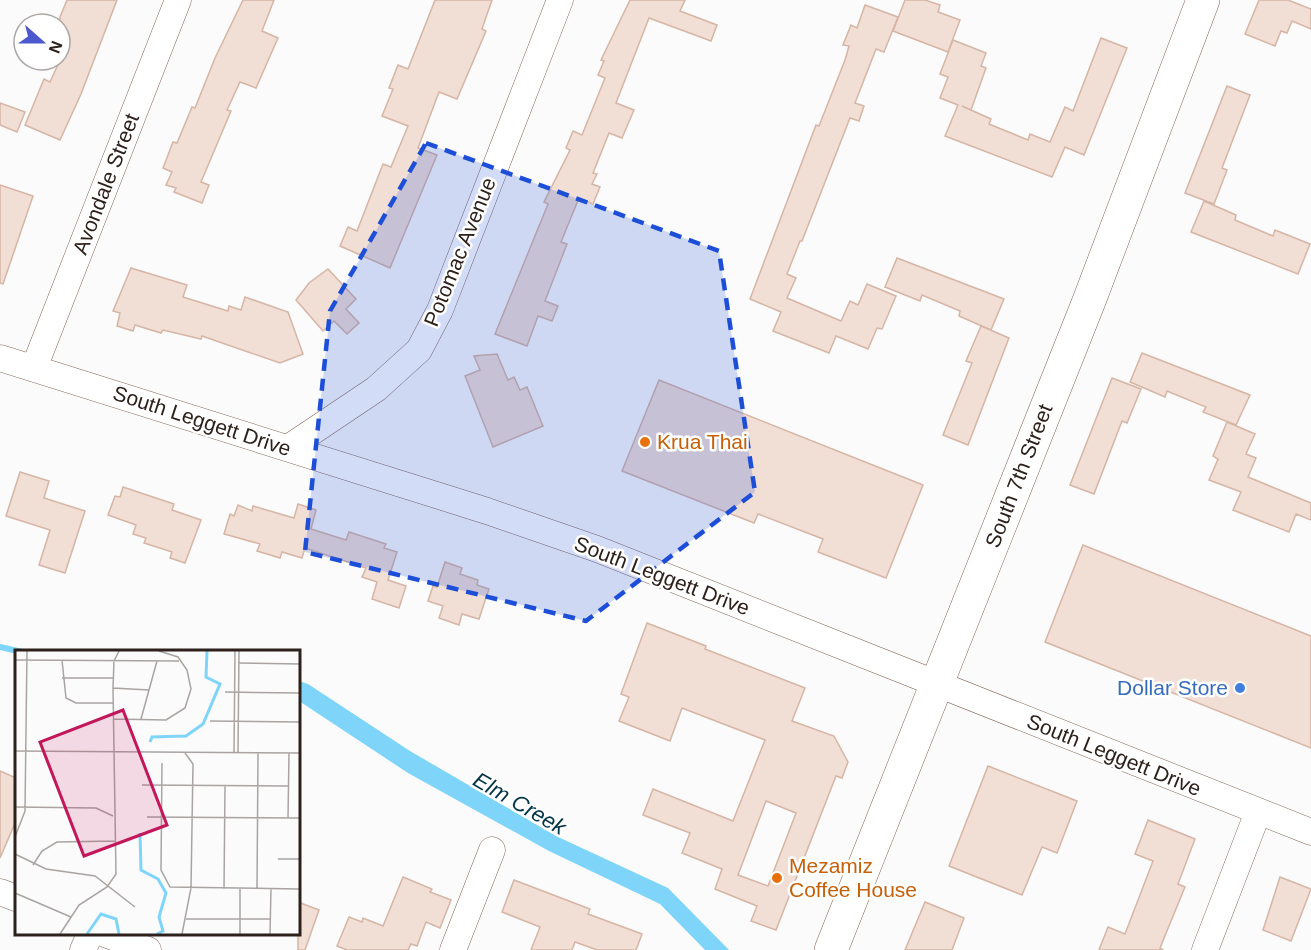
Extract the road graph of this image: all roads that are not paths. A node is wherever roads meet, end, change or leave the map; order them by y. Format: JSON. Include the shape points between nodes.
{"nodes":[{"id":1,"x":178,"y":0,"type":"edge"},
{"id":2,"x":560,"y":0,"type":"edge"},
{"id":3,"x":1203,"y":0,"type":"edge"},
{"id":4,"x":0,"y":358,"type":"edge"},
{"id":5,"x":34,"y":368,"type":"junction"},
{"id":6,"x":288,"y":448,"type":"junction"},
{"id":7,"x":938,"y":686,"type":"junction"},
{"id":8,"x":1258,"y":812,"type":"junction"},
{"id":9,"x":1311,"y":832,"type":"edge"},
{"id":10,"x":492,"y":850,"type":"dead end"},
{"id":11,"x":0,"y":892,"type":"edge"},
{"id":12,"x":15,"y":898,"type":"edge"},
{"id":13,"x":89,"y":935,"type":"edge"},
{"id":14,"x":110,"y":935,"type":"edge"},
{"id":15,"x":83,"y":950,"type":"edge"},
{"id":16,"x":148,"y":950,"type":"edge"},
{"id":17,"x":453,"y":950,"type":"edge"},
{"id":18,"x":831,"y":950,"type":"edge"},
{"id":19,"x":1205,"y":950,"type":"edge"}],
"edges":[{"from":1,"to":5,"type":"street","name":"Avondale Street"},
{"from":2,"to":6,"type":"street","name":"Potomac Avenue","via":[[440,310],[419,350],[376,389]]},
{"from":3,"to":7,"type":"main road","name":"South 7th Street"},
{"from":4,"to":5,"type":"street","name":"South Leggett Drive"},
{"from":5,"to":6,"type":"street","name":"South Leggett Drive"},
{"from":6,"to":7,"type":"street","name":"South Leggett Drive","via":[[597,549]]},
{"from":7,"to":8,"type":"street","name":"South Leggett Drive"},
{"from":7,"to":18,"type":"main road","name":"South 7th Street"},
{"from":8,"to":9,"type":"street","name":"South Leggett Drive"},
{"from":8,"to":19,"type":"street"},
{"from":10,"to":17,"type":"street"},
{"from":11,"to":12,"type":"street"},
{"from":13,"to":15,"type":"street"},
{"from":14,"to":16,"type":"street"}]}
